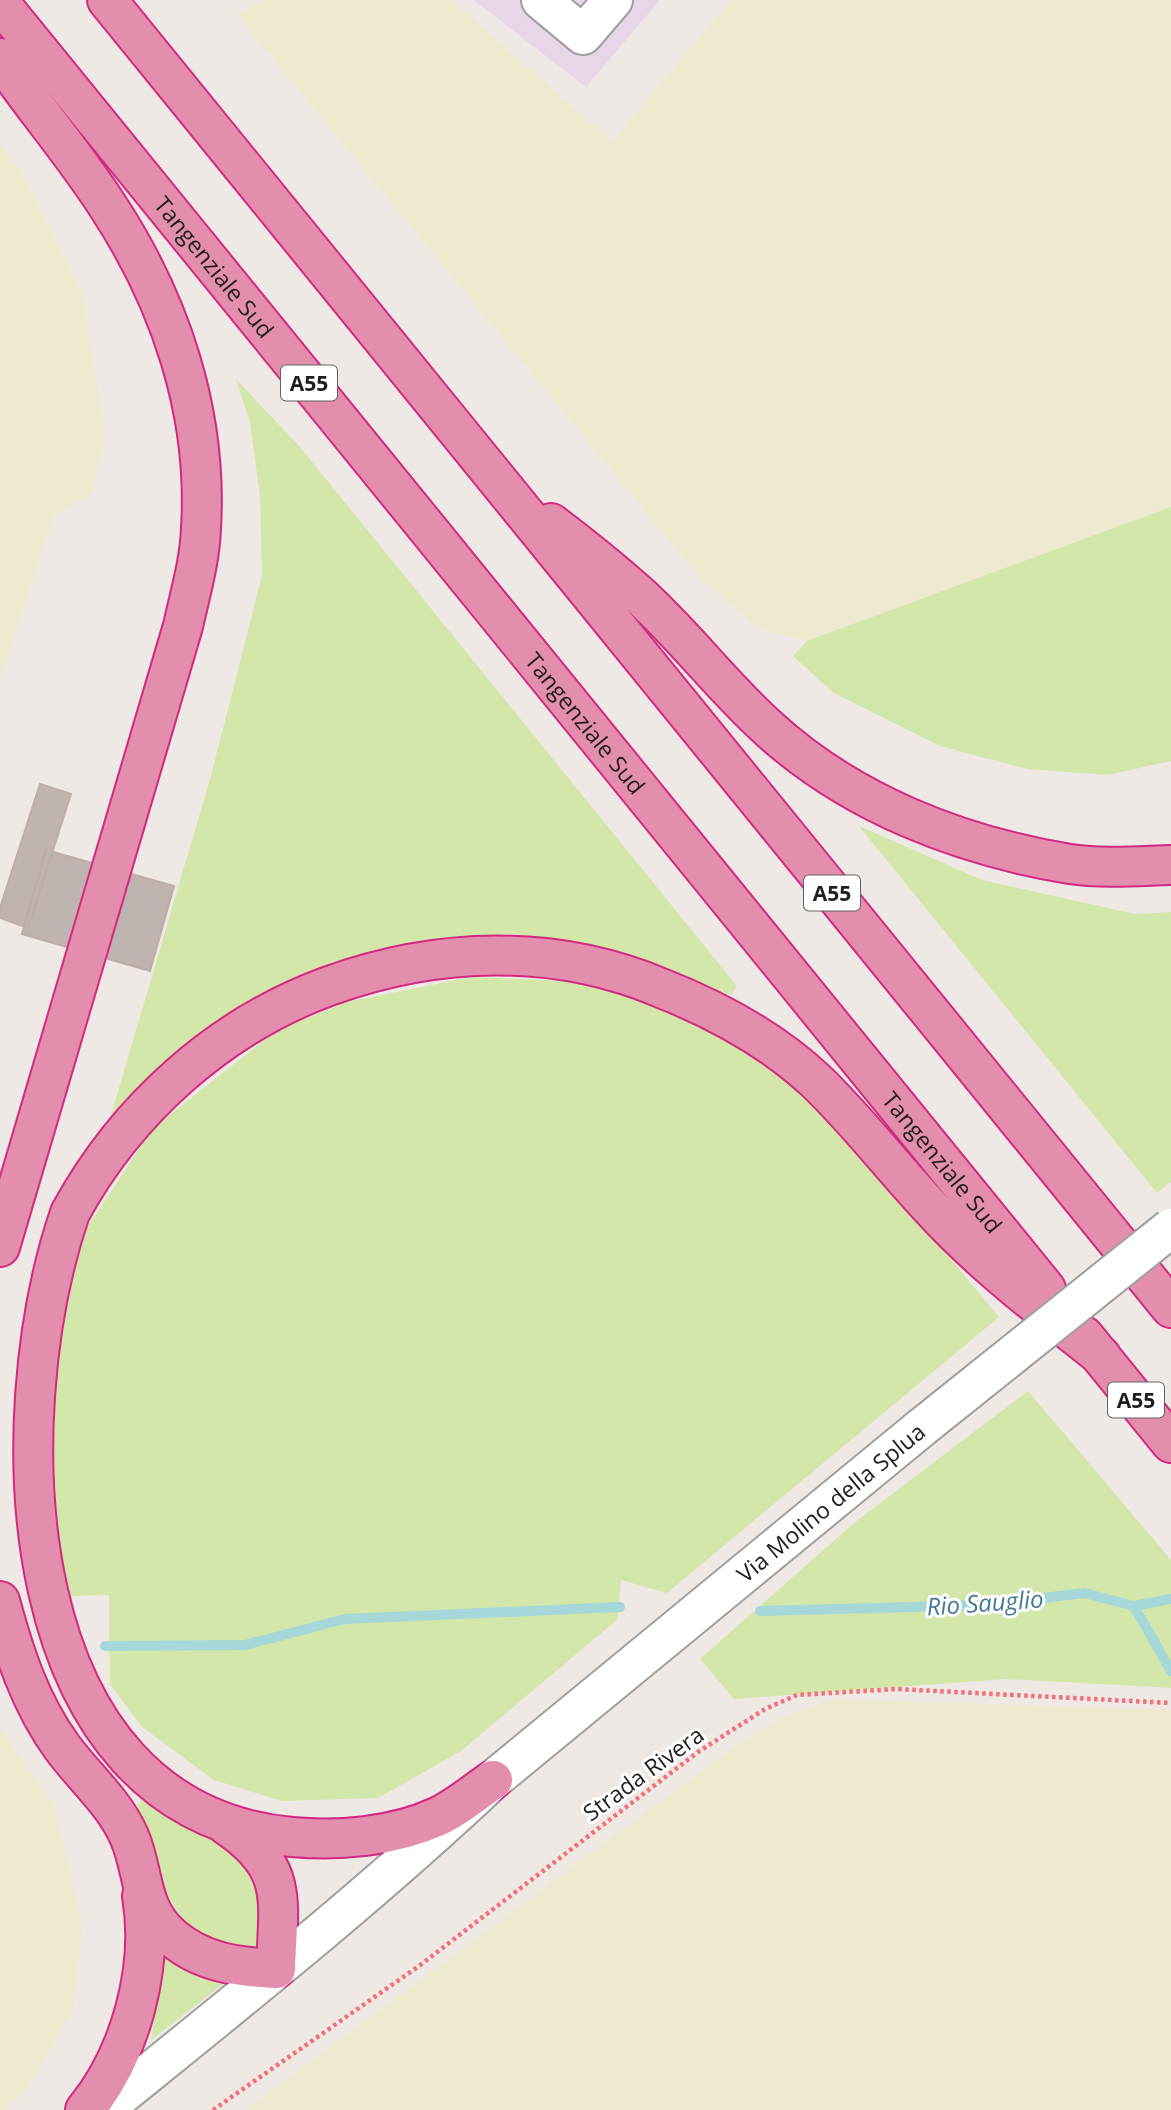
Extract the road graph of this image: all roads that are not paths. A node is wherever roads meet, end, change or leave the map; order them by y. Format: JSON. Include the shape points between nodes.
{"nodes":[{"id":1,"x":107,"y":0,"type":"edge"},
{"id":2,"x":541,"y":0,"type":"edge"},
{"id":3,"x":613,"y":0,"type":"edge"},
{"id":4,"x":0,"y":3,"type":"edge"},
{"id":5,"x":0,"y":58,"type":"edge"},
{"id":6,"x":493,"y":477,"type":"junction"},
{"id":7,"x":1171,"y":865,"type":"edge"},
{"id":8,"x":1171,"y":1228,"type":"edge"},
{"id":9,"x":0,"y":1247,"type":"edge"},
{"id":10,"x":1171,"y":1308,"type":"edge"},
{"id":11,"x":1101,"y":1356,"type":"junction"},
{"id":12,"x":1171,"y":1443,"type":"edge"},
{"id":13,"x":0,"y":1601,"type":"edge"},
{"id":14,"x":493,"y":1780,"type":"junction"},
{"id":15,"x":221,"y":1822,"type":"junction"},
{"id":16,"x":138,"y":1877,"type":"junction"},
{"id":17,"x":276,"y":1969,"type":"junction"},
{"id":18,"x":85,"y":2110,"type":"edge"},
{"id":19,"x":103,"y":2110,"type":"edge"}],
"edges":[{"from":1,"to":6,"type":"highway","number":"A55"},
{"from":2,"to":3,"type":"street","via":[[583,35]]},
{"from":4,"to":11,"type":"highway","name":"Tangenziale Sud","number":"A55"},
{"from":5,"to":9,"type":"highway","via":[[109,207],[147,272],[181,357],[201,459],[201,528],[183,626]]},
{"from":6,"to":7,"type":"highway","via":[[638,593],[768,728],[872,800],[980,844],[1072,864]]},
{"from":6,"to":10,"type":"highway","number":"A55"},
{"from":8,"to":14,"type":"street","name":"Via Molino della Splua","bridge":true},
{"from":11,"to":12,"type":"highway","name":"Tangenziale Sud","number":"A55"},
{"from":11,"to":15,"type":"highway","via":[[956,1235],[813,1078],[743,1027],[658,986],[570,962],[450,956],[341,982],[270,1012],[229,1035],[158,1094],[90,1180],[70,1213],[40,1288],[28,1324],[15,1402],[16,1480],[26,1559],[66,1685],[87,1718],[126,1762],[173,1798]]},
{"from":13,"to":16,"type":"highway","via":[[21,1671],[44,1720],[119,1817]]},
{"from":14,"to":15,"type":"highway","via":[[440,1816],[378,1833],[308,1838]]},
{"from":14,"to":17,"type":"street","name":"Via Molino della Splua"},
{"from":15,"to":17,"type":"highway","via":[[253,1843],[274,1876],[278,1899]]},
{"from":16,"to":17,"type":"highway","via":[[155,1919],[184,1946],[235,1967]]},
{"from":16,"to":18,"type":"highway","via":[[146,1937],[141,1983],[115,2061]]},
{"from":17,"to":19,"type":"street","name":"Via Molino della Splua"}]}
